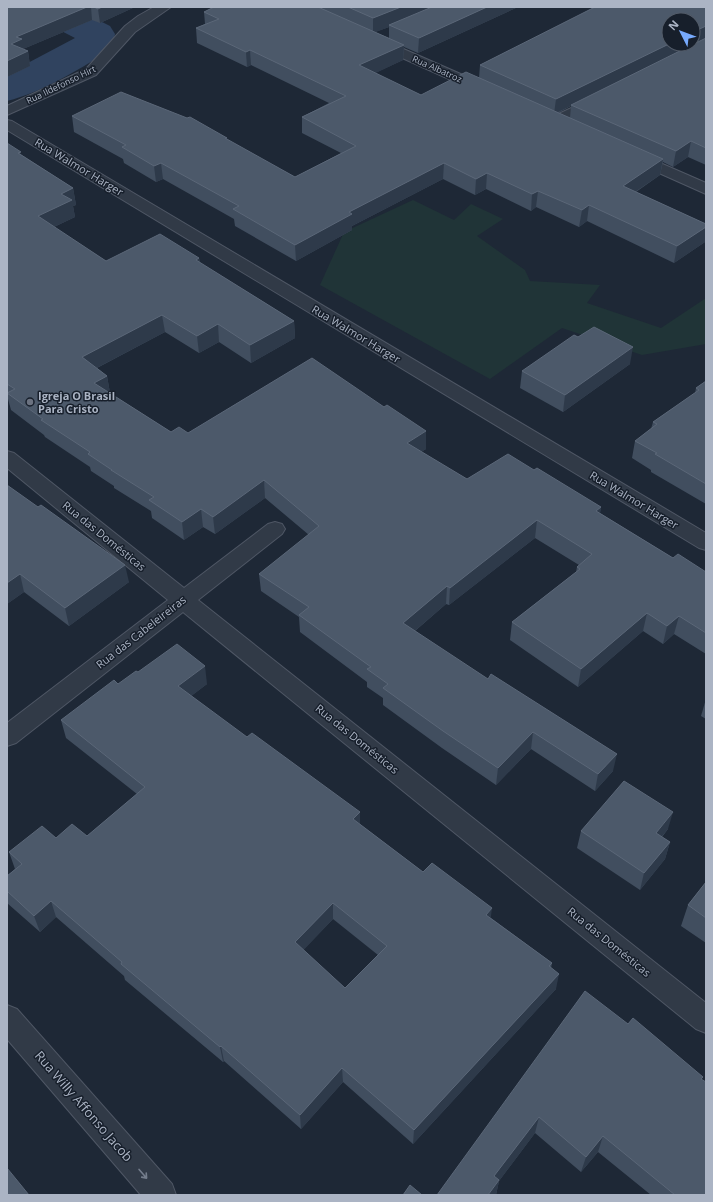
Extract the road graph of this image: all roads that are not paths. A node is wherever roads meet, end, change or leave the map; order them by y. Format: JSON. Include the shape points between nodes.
{"nodes":[{"id":1,"x":164,"y":7,"type":"edge"},
{"id":2,"x":387,"y":34,"type":"dead end"},
{"id":3,"x":610,"y":93,"type":"edge"},
{"id":4,"x":496,"y":95,"type":"edge"},
{"id":5,"x":7,"y":111,"type":"edge"},
{"id":6,"x":540,"y":115,"type":"edge"},
{"id":7,"x":555,"y":121,"type":"junction"},
{"id":8,"x":7,"y":124,"type":"edge"},
{"id":9,"x":569,"y":128,"type":"edge"},
{"id":10,"x":620,"y":150,"type":"edge"},
{"id":11,"x":706,"y":189,"type":"edge"},
{"id":12,"x":7,"y":458,"type":"edge"},
{"id":13,"x":275,"y":529,"type":"dead end"},
{"id":14,"x":706,"y":544,"type":"edge"},
{"id":15,"x":183,"y":600,"type":"junction"},
{"id":16,"x":7,"y":736,"type":"edge"},
{"id":17,"x":7,"y":1018,"type":"edge"},
{"id":18,"x":706,"y":1020,"type":"edge"},
{"id":19,"x":161,"y":1195,"type":"edge"}],
"edges":[{"from":1,"to":5,"type":"street","name":"Rua Ildefonso Hirt","via":[[133,25],[100,66],[91,72]]},
{"from":2,"to":4,"type":"street","name":"Rua Albatroz","via":[[369,38]]},
{"from":3,"to":7,"type":"street"},
{"from":6,"to":7,"type":"street"},
{"from":7,"to":9,"type":"street"},
{"from":8,"to":14,"type":"street","name":"Rua Walmor Harger"},
{"from":10,"to":11,"type":"street"},
{"from":12,"to":15,"type":"street","name":"Rua das Domésticas"},
{"from":13,"to":15,"type":"street","name":"Rua das Cabeleireiras"},
{"from":15,"to":16,"type":"street","name":"Rua das Cabeleireiras"},
{"from":15,"to":18,"type":"street","name":"Rua das Domésticas"},
{"from":17,"to":19,"type":"street","name":"Rua Willy Affonso Jacob","one_way":true}]}
